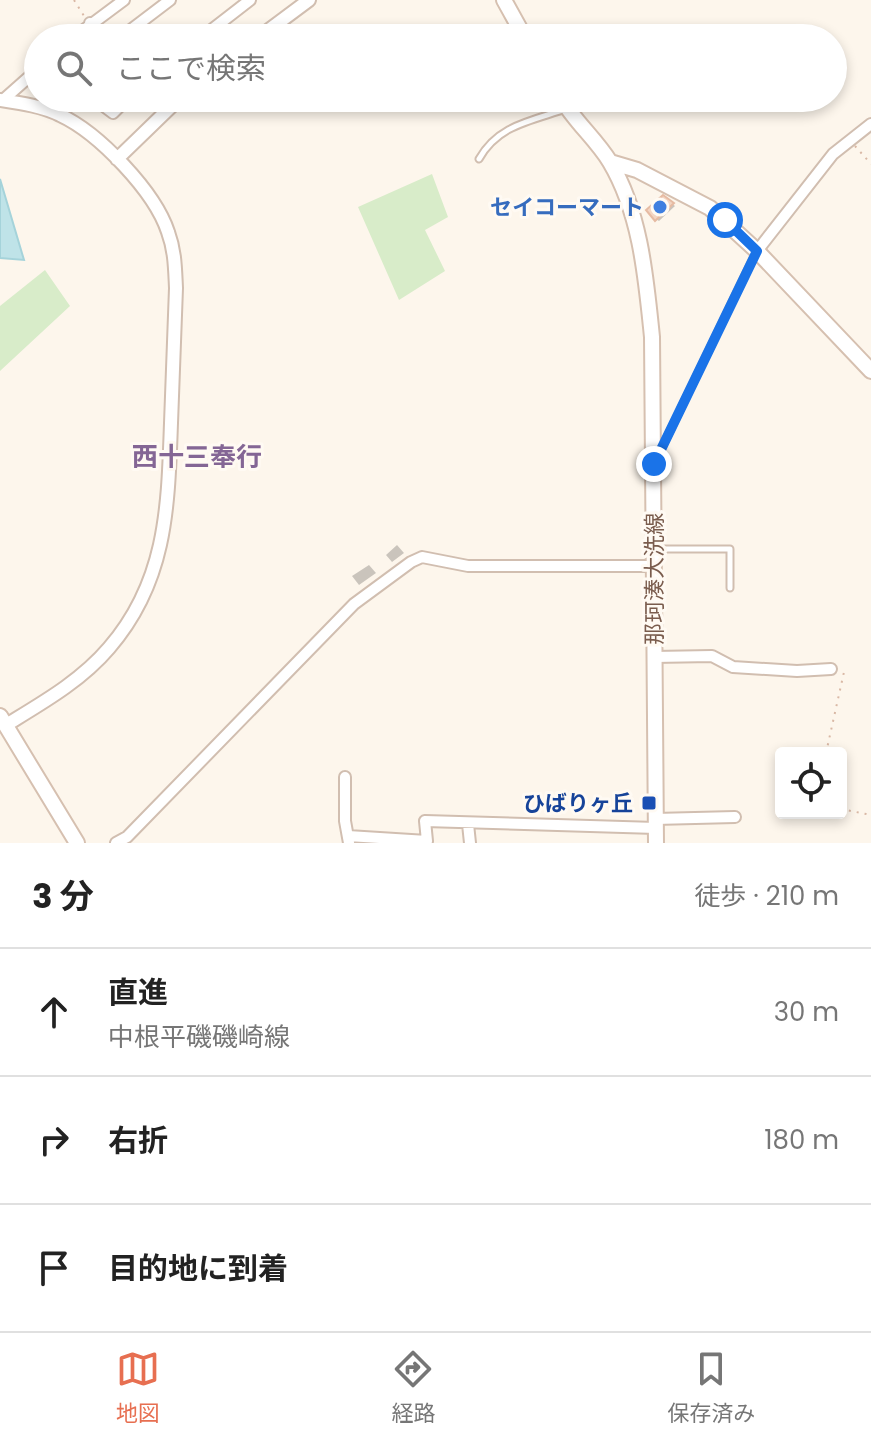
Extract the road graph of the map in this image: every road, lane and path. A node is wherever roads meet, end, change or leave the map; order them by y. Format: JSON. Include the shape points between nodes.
{"nodes":[{"id":1,"x":74,"y":0,"type":"edge"},
{"id":2,"x":124,"y":0,"type":"edge"},
{"id":3,"x":170,"y":0,"type":"edge"},
{"id":4,"x":250,"y":0,"type":"edge"},
{"id":5,"x":309,"y":0,"type":"edge"},
{"id":6,"x":504,"y":0,"type":"edge"},
{"id":7,"x":291,"y":5,"type":"edge"},
{"id":8,"x":90,"y":23,"type":"joint"},
{"id":9,"x":138,"y":24,"type":"edge"},
{"id":10,"x":219,"y":24,"type":"edge"},
{"id":11,"x":272,"y":24,"type":"edge"},
{"id":12,"x":517,"y":24,"type":"edge"},
{"id":13,"x":24,"y":82,"type":"edge"},
{"id":14,"x":1,"y":100,"type":"edge"},
{"id":15,"x":24,"y":104,"type":"edge"},
{"id":16,"x":52,"y":112,"type":"edge"},
{"id":17,"x":162,"y":112,"type":"edge"},
{"id":18,"x":546,"y":112,"type":"edge"},
{"id":19,"x":570,"y":112,"type":"edge"},
{"id":20,"x":871,"y":124,"type":"edge"},
{"id":21,"x":848,"y":140,"type":"junction"},
{"id":22,"x":117,"y":159,"type":"junction"},
{"id":23,"x":479,"y":159,"type":"dead end"},
{"id":24,"x":610,"y":162,"type":"junction"},
{"id":25,"x":871,"y":164,"type":"edge"},
{"id":26,"x":757,"y":251,"type":"junction"},
{"id":27,"x":871,"y":371,"type":"edge"},
{"id":28,"x":654,"y":464,"type":"junction"},
{"id":29,"x":655,"y":549,"type":"junction"},
{"id":30,"x":655,"y":566,"type":"junction"},
{"id":31,"x":730,"y":588,"type":"dead end"},
{"id":32,"x":654,"y":657,"type":"junction"},
{"id":33,"x":831,"y":669,"type":"joint"},
{"id":34,"x":3,"y":720,"type":"edge"},
{"id":35,"x":827,"y":747,"type":"edge"},
{"id":36,"x":345,"y":777,"type":"dead end"},
{"id":37,"x":847,"y":810,"type":"edge"},
{"id":38,"x":871,"y":815,"type":"edge"},
{"id":39,"x":735,"y":817,"type":"dead end"},
{"id":40,"x":468,"y":824,"type":"junction"},
{"id":41,"x":656,"y":830,"type":"edge"},
{"id":42,"x":349,"y":839,"type":"edge"},
{"id":43,"x":77,"y":843,"type":"edge"},
{"id":44,"x":116,"y":843,"type":"edge"},
{"id":45,"x":470,"y":843,"type":"edge"}],
"edges":[{"from":1,"to":8,"type":"path"},
{"from":2,"to":8,"type":"street"},
{"from":3,"to":9,"type":"street"},
{"from":4,"to":10,"type":"street"},
{"from":5,"to":7,"type":"street"},
{"from":6,"to":12,"type":"main road"},
{"from":7,"to":11,"type":"street"},
{"from":13,"to":14,"type":"street"},
{"from":14,"to":15,"type":"street"},
{"from":16,"to":22,"type":"street"},
{"from":17,"to":22,"type":"street"},
{"from":18,"to":23,"type":"lane","via":[[504,130]]},
{"from":19,"to":24,"type":"main road","name":"那珂湊大洗線"},
{"from":20,"to":21,"type":"street"},
{"from":21,"to":25,"type":"path"},
{"from":21,"to":26,"type":"street"},
{"from":22,"to":34,"type":"street","via":[[156,205],[175,256],[165,531],[147,589],[108,650],[72,683]]},
{"from":24,"to":26,"type":"main road","via":[[637,170],[710,208]]},
{"from":24,"to":28,"type":"main road","name":"那珂湊大洗線","via":[[631,211],[643,265],[652,337]]},
{"from":26,"to":27,"type":"main road"},
{"from":26,"to":28,"type":"lane"},
{"from":28,"to":29,"type":"main road","name":"那珂湊大洗線"},
{"from":29,"to":30,"type":"main road","name":"那珂湊大洗線"},
{"from":29,"to":31,"type":"lane","via":[[730,549]]},
{"from":30,"to":32,"type":"main road","name":"那珂湊大洗線"},
{"from":30,"to":44,"type":"street","via":[[478,567],[422,557],[411,562],[354,604]]},
{"from":32,"to":33,"type":"street","via":[[712,656],[733,667]]},
{"from":32,"to":41,"type":"main road","name":"那珂湊大洗線"},
{"from":33,"to":35,"type":"path","via":[[844,672]]},
{"from":34,"to":43,"type":"main road"},
{"from":36,"to":42,"type":"street"},
{"from":37,"to":38,"type":"path"},
{"from":39,"to":41,"type":"street"},
{"from":40,"to":41,"type":"street"},
{"from":40,"to":42,"type":"street","via":[[425,821],[427,841]]},
{"from":40,"to":45,"type":"street"}]}
